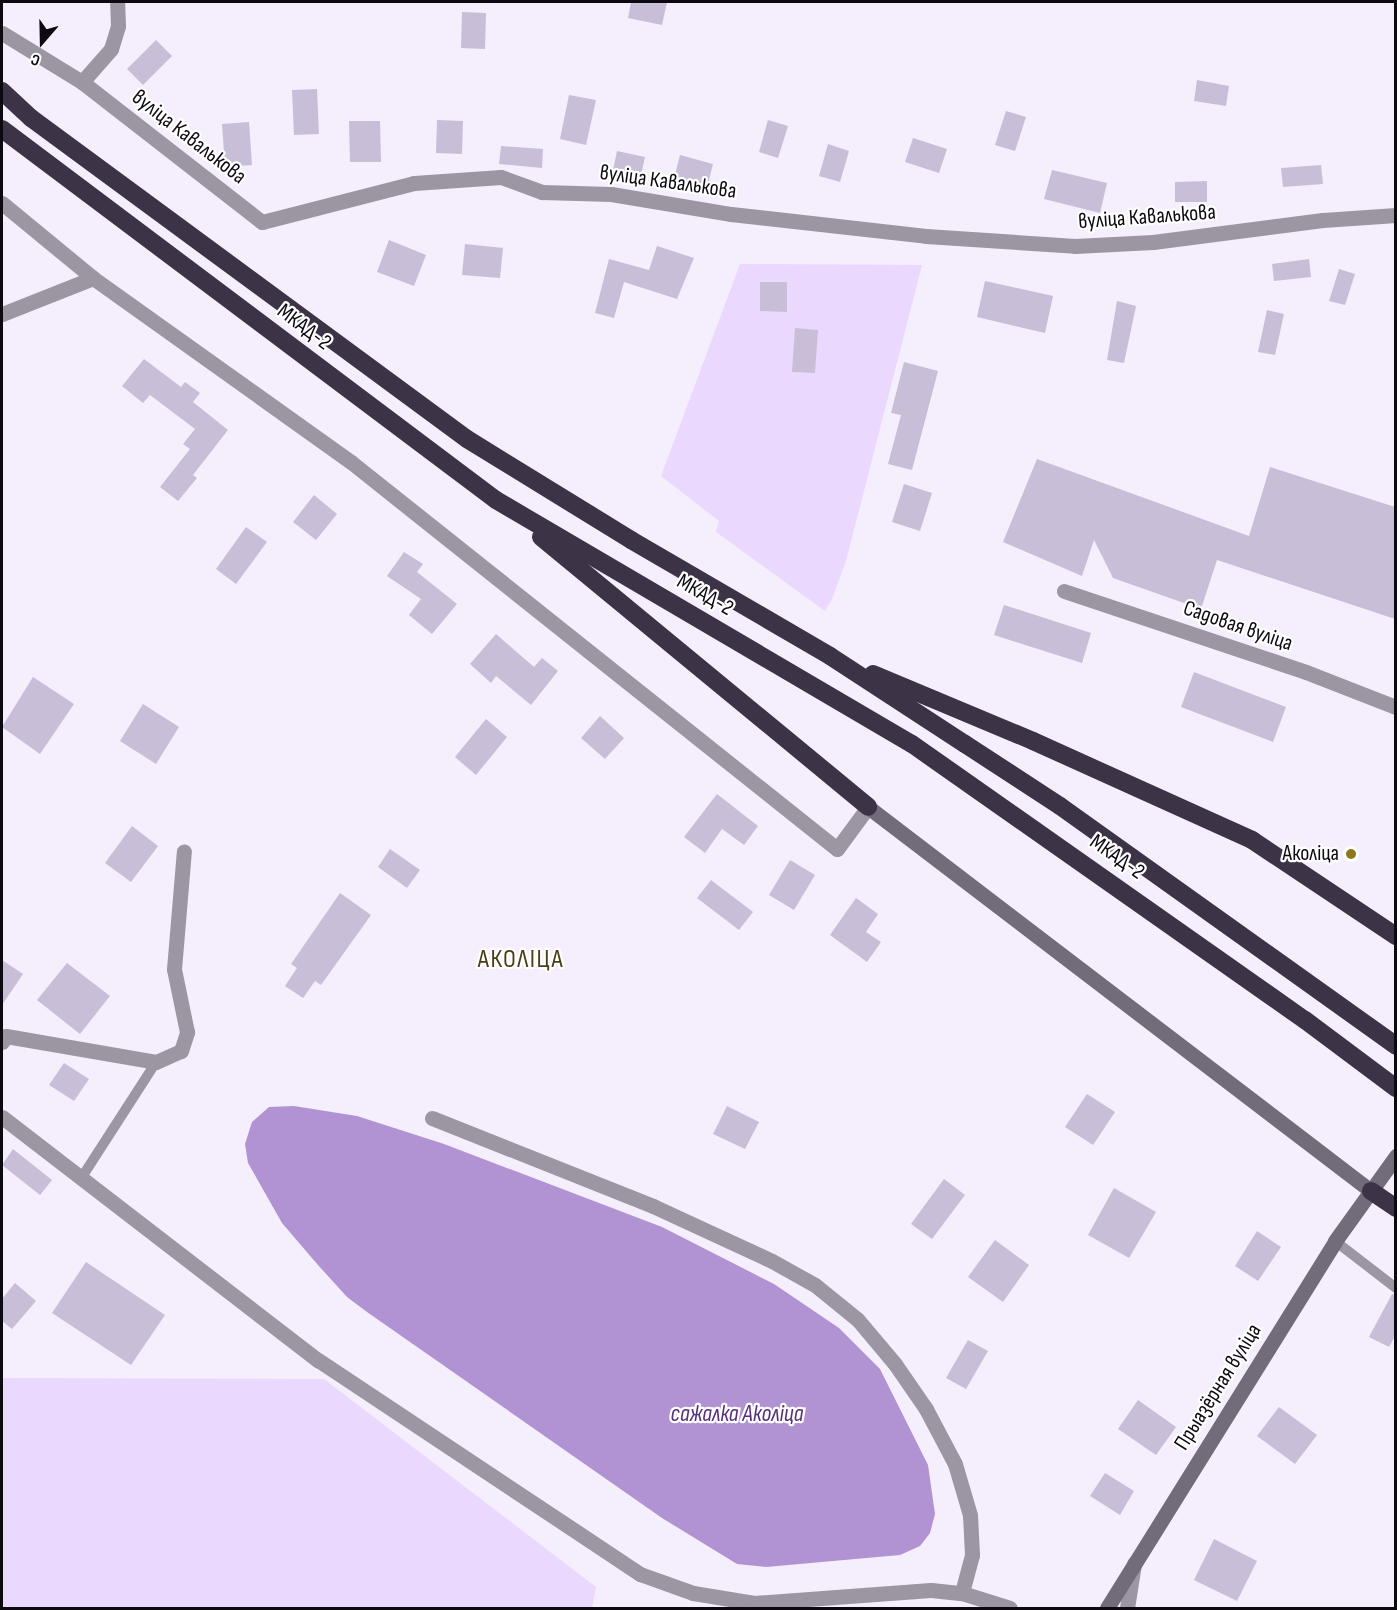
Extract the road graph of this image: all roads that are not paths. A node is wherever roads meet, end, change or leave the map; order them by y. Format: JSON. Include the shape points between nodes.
{"nodes":[{"id":1,"x":117,"y":2,"type":"edge"},
{"id":2,"x":2,"y":33,"type":"edge"},
{"id":3,"x":82,"y":82,"type":"junction"},
{"id":4,"x":2,"y":91,"type":"edge"},
{"id":5,"x":2,"y":129,"type":"edge"},
{"id":6,"x":2,"y":202,"type":"edge"},
{"id":7,"x":1395,"y":214,"type":"edge"},
{"id":8,"x":93,"y":278,"type":"junction"},
{"id":9,"x":2,"y":314,"type":"edge"},
{"id":10,"x":496,"y":500,"type":"junction"},
{"id":11,"x":1064,"y":591,"type":"dead end"},
{"id":12,"x":830,"y":656,"type":"junction"},
{"id":13,"x":1395,"y":707,"type":"edge"},
{"id":14,"x":868,"y":807,"type":"junction"},
{"id":15,"x":184,"y":851,"type":"dead end"},
{"id":16,"x":1395,"y":936,"type":"edge"},
{"id":17,"x":2,"y":1042,"type":"edge"},
{"id":18,"x":1395,"y":1046,"type":"edge"},
{"id":19,"x":156,"y":1062,"type":"junction"},
{"id":20,"x":1395,"y":1088,"type":"edge"},
{"id":21,"x":2,"y":1117,"type":"edge"},
{"id":22,"x":432,"y":1118,"type":"dead end"},
{"id":23,"x":1395,"y":1156,"type":"edge"},
{"id":24,"x":82,"y":1177,"type":"junction"},
{"id":25,"x":1371,"y":1191,"type":"junction"},
{"id":26,"x":1395,"y":1208,"type":"edge"},
{"id":27,"x":1335,"y":1241,"type":"junction"},
{"id":28,"x":1395,"y":1288,"type":"edge"},
{"id":29,"x":1134,"y":1564,"type":"junction"},
{"id":30,"x":962,"y":1593,"type":"junction"},
{"id":31,"x":1010,"y":1608,"type":"edge"},
{"id":32,"x":1107,"y":1608,"type":"edge"},
{"id":33,"x":1127,"y":1608,"type":"edge"}],
"edges":[{"from":1,"to":3,"type":"street","via":[[118,26],[111,49]]},
{"from":2,"to":3,"type":"street","name":"вуліца Кавалькова"},
{"from":3,"to":7,"type":"street","name":"вуліца Кавалькова","via":[[262,222],[414,183],[501,177],[542,192],[611,194],[742,215],[926,236],[1075,246],[1153,242],[1323,219]]},
{"from":4,"to":12,"type":"highway","via":[[31,118],[467,439]]},
{"from":5,"to":10,"type":"highway","name":"МКАД-2"},
{"from":6,"to":8,"type":"street"},
{"from":8,"to":9,"type":"street"},
{"from":8,"to":14,"type":"street","via":[[351,462],[837,849]]},
{"from":10,"to":14,"type":"highway"},
{"from":10,"to":20,"type":"highway","name":"МКАД-2","via":[[912,744]]},
{"from":11,"to":13,"type":"street","name":"Садовая вуліца","via":[[1306,672]]},
{"from":12,"to":16,"type":"highway","via":[[1033,741],[1252,840]]},
{"from":12,"to":18,"type":"highway","via":[[1060,806]]},
{"from":14,"to":25,"type":"street"},
{"from":15,"to":19,"type":"street","via":[[174,969],[187,1032],[181,1051]]},
{"from":17,"to":19,"type":"street","via":[[6,1035]]},
{"from":19,"to":24,"type":"lane"},
{"from":21,"to":24,"type":"street"},
{"from":22,"to":30,"type":"street","via":[[642,1202],[772,1261],[815,1285],[858,1320],[926,1409],[955,1464],[970,1515],[972,1555]]},
{"from":23,"to":25,"type":"street","name":"Прыазёрная вуліца"},
{"from":24,"to":30,"type":"street","via":[[318,1360],[640,1574],[693,1593],[754,1603],[931,1590]]},
{"from":25,"to":26,"type":"highway"},
{"from":25,"to":27,"type":"street","name":"Прыазёрная вуліца"},
{"from":27,"to":28,"type":"lane"},
{"from":27,"to":29,"type":"street","name":"Прыазёрная вуліца"},
{"from":29,"to":32,"type":"street","name":"Прыазёрная вуліца"},
{"from":29,"to":33,"type":"street"},
{"from":30,"to":31,"type":"street"}]}
